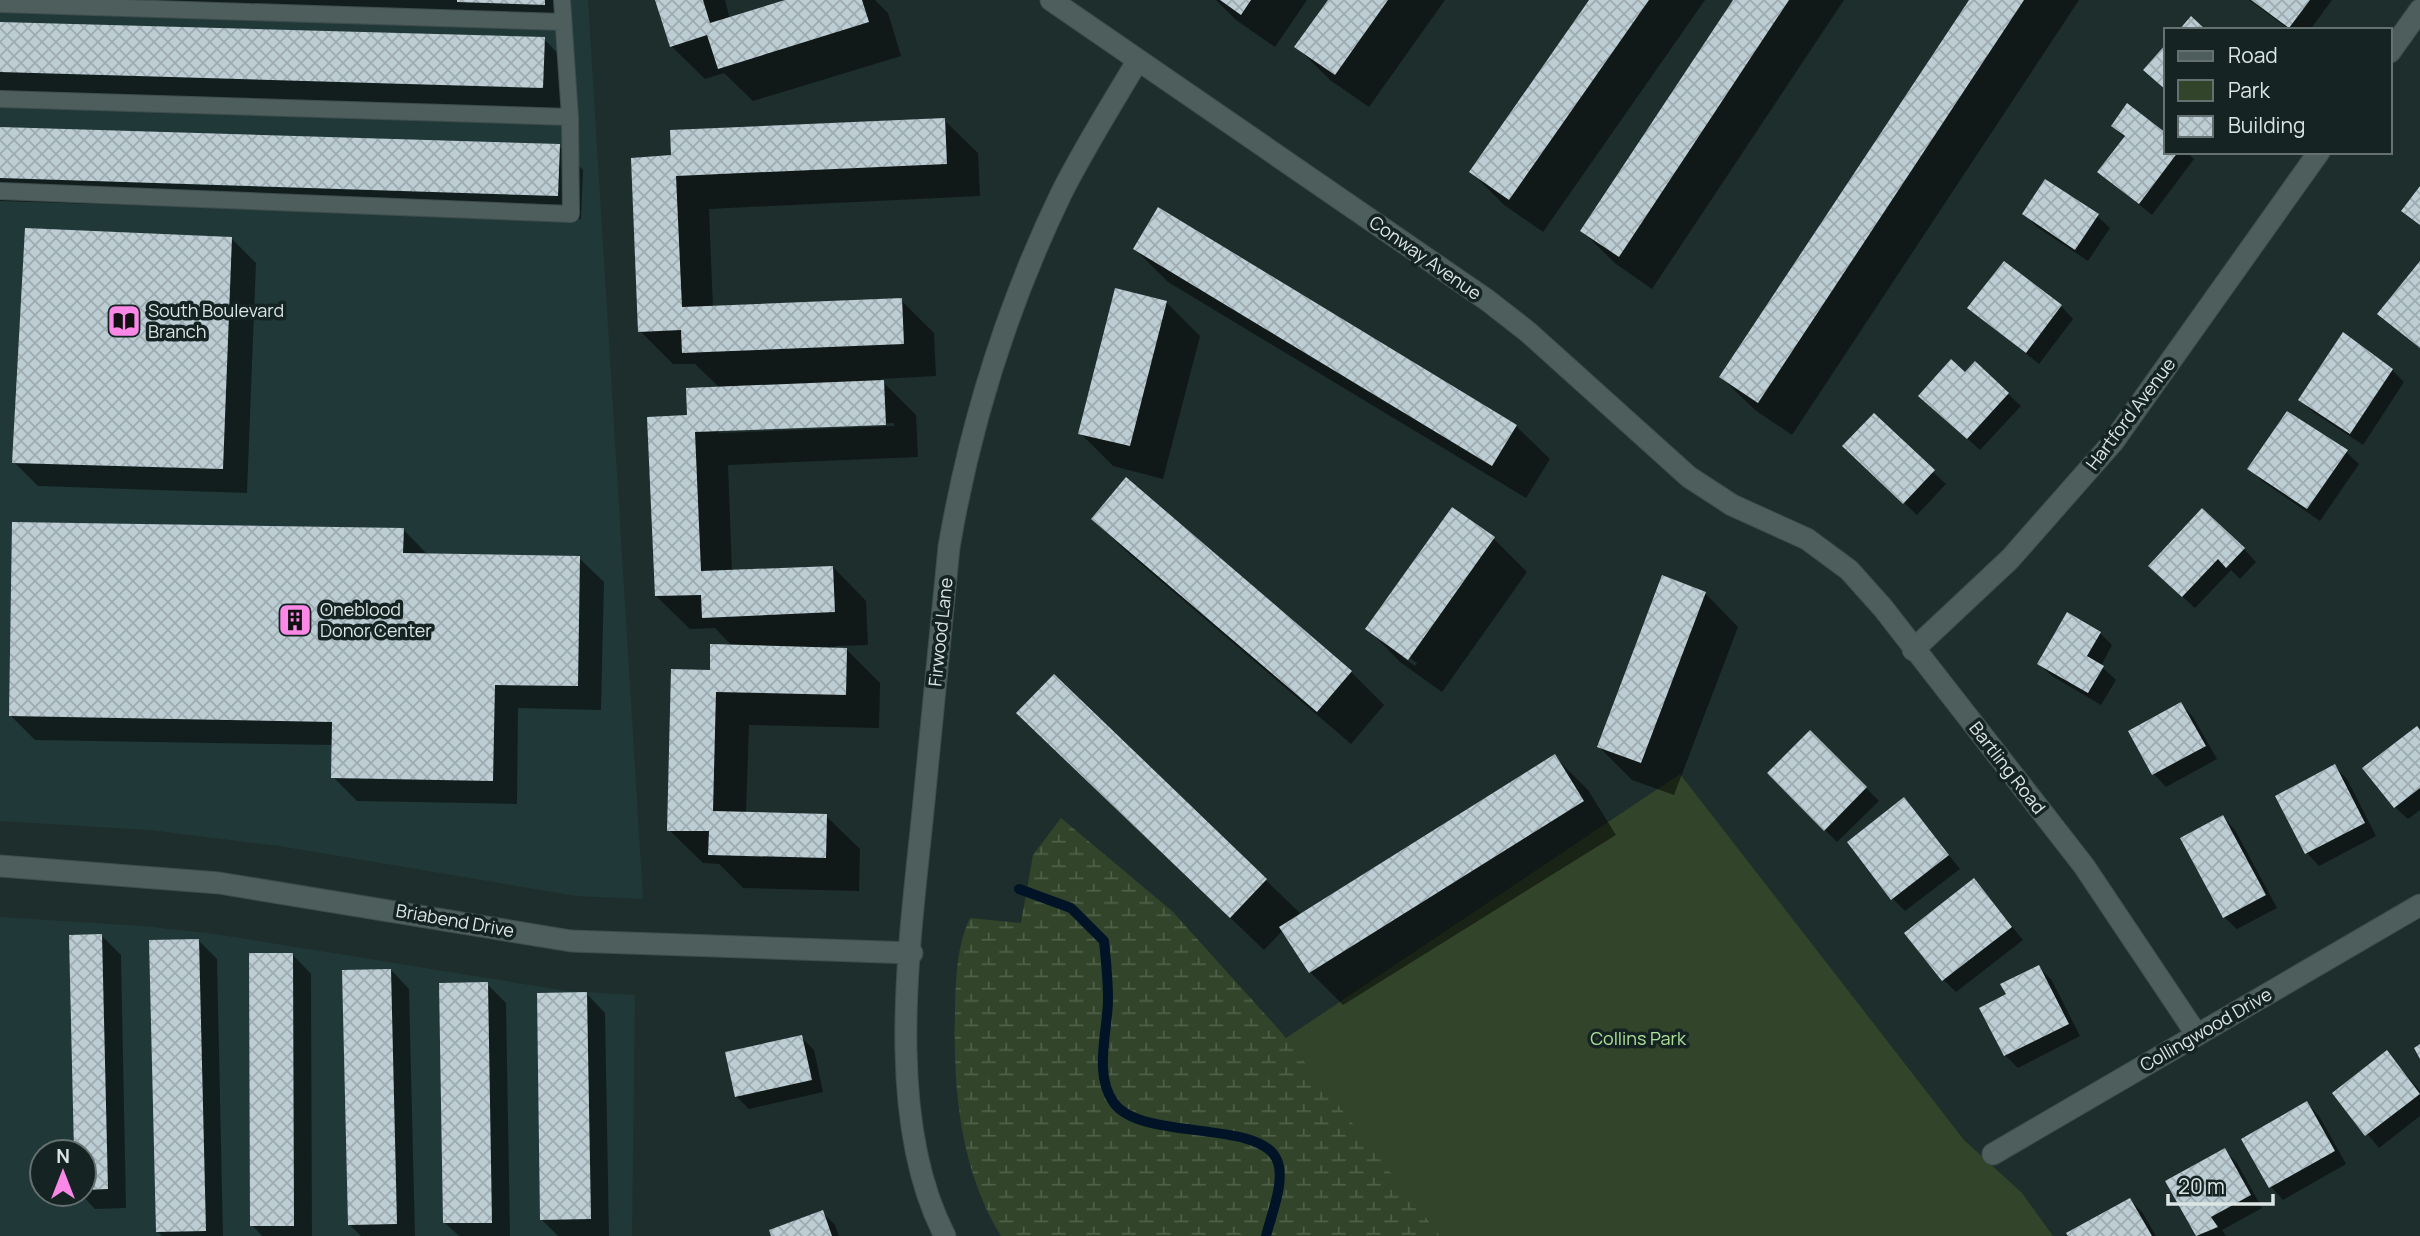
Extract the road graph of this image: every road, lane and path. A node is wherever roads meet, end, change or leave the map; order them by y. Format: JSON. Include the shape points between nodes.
{"nodes":[{"id":1,"x":562,"y":0,"type":"edge"},
{"id":2,"x":1051,"y":0,"type":"edge"},
{"id":3,"x":0,"y":4,"type":"edge"},
{"id":4,"x":2420,"y":10,"type":"edge"},
{"id":5,"x":563,"y":22,"type":"junction"},
{"id":6,"x":2392,"y":49,"type":"edge"},
{"id":7,"x":1138,"y":60,"type":"junction"},
{"id":8,"x":0,"y":99,"type":"edge"},
{"id":9,"x":570,"y":117,"type":"junction"},
{"id":10,"x":2318,"y":154,"type":"edge"},
{"id":11,"x":0,"y":191,"type":"edge"},
{"id":12,"x":1786,"y":529,"type":"joint"},
{"id":13,"x":1913,"y":650,"type":"junction"},
{"id":14,"x":0,"y":866,"type":"edge"},
{"id":15,"x":2420,"y":905,"type":"edge"},
{"id":16,"x":912,"y":953,"type":"junction"},
{"id":17,"x":2197,"y":1035,"type":"junction"},
{"id":18,"x":1993,"y":1154,"type":"dead end"},
{"id":19,"x":945,"y":1236,"type":"edge"}],
"edges":[{"from":1,"to":5,"type":"lane"},
{"from":2,"to":7,"type":"street","name":"Conway Avenue"},
{"from":3,"to":5,"type":"lane"},
{"from":4,"to":6,"type":"street"},
{"from":5,"to":9,"type":"lane"},
{"from":7,"to":12,"type":"street","name":"Conway Avenue","via":[[1487,300],[1689,477],[1732,505]]},
{"from":7,"to":16,"type":"street","name":"Firwood Lane","via":[[1062,192],[1020,289],[984,391],[950,547]]},
{"from":8,"to":9,"type":"lane"},
{"from":9,"to":11,"type":"lane","via":[[571,214]]},
{"from":10,"to":13,"type":"street","name":"Hartford Avenue","via":[[2113,442],[2010,559]]},
{"from":12,"to":13,"type":"street","name":"Bartling Road","via":[[1849,570]]},
{"from":13,"to":17,"type":"street","name":"Bartling Road","via":[[2084,866]]},
{"from":14,"to":16,"type":"street","name":"Briabend Drive","via":[[219,883],[571,941]]},
{"from":15,"to":17,"type":"street","name":"Collingwood Drive"},
{"from":16,"to":19,"type":"street","name":"Firwood Lane","via":[[906,1043],[909,1106],[921,1170]]},
{"from":17,"to":18,"type":"street","name":"Collingwood Drive"}]}
